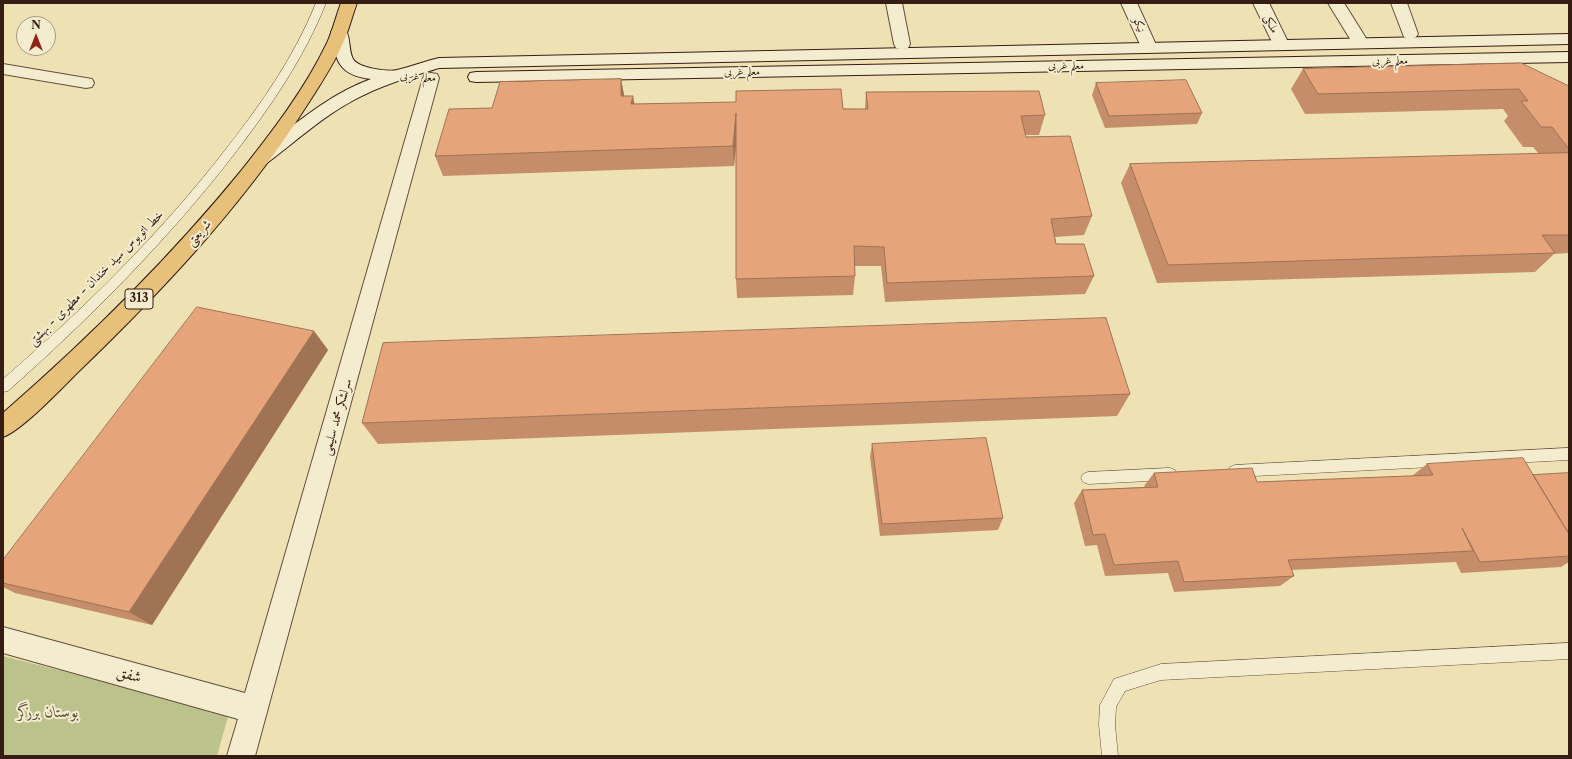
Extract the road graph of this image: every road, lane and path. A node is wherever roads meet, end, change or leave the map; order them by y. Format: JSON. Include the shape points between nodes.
{"nodes":[{"id":1,"x":321,"y":3,"type":"edge"},
{"id":2,"x":349,"y":3,"type":"edge"},
{"id":3,"x":894,"y":3,"type":"edge"},
{"id":4,"x":1130,"y":3,"type":"edge"},
{"id":5,"x":1261,"y":3,"type":"edge"},
{"id":6,"x":1336,"y":3,"type":"edge"},
{"id":7,"x":1399,"y":3,"type":"edge"},
{"id":8,"x":339,"y":32,"type":"junction"},
{"id":9,"x":1410,"y":34,"type":"dead end"},
{"id":10,"x":1569,"y":39,"type":"edge"},
{"id":11,"x":1361,"y":43,"type":"junction"},
{"id":12,"x":902,"y":44,"type":"dead end"},
{"id":13,"x":1281,"y":44,"type":"junction"},
{"id":14,"x":1222,"y":45,"type":"junction"},
{"id":15,"x":1149,"y":47,"type":"junction"},
{"id":16,"x":1012,"y":50,"type":"junction"},
{"id":17,"x":1569,"y":57,"type":"edge"},
{"id":18,"x":1231,"y":65,"type":"junction"},
{"id":19,"x":635,"y":66,"type":"junction"},
{"id":20,"x":1016,"y":66,"type":"junction"},
{"id":21,"x":3,"y":69,"type":"edge"},
{"id":22,"x":395,"y":75,"type":"junction"},
{"id":23,"x":431,"y":78,"type":"junction"},
{"id":24,"x":86,"y":83,"type":"dead end"},
{"id":25,"x":261,"y":159,"type":"junction"},
{"id":26,"x":3,"y":387,"type":"edge"},
{"id":27,"x":3,"y":426,"type":"edge"},
{"id":28,"x":1569,"y":454,"type":"edge"},
{"id":29,"x":1222,"y":471,"type":"edge"},
{"id":30,"x":1182,"y":473,"type":"edge"},
{"id":31,"x":1088,"y":478,"type":"dead end"},
{"id":32,"x":3,"y":640,"type":"edge"},
{"id":33,"x":1569,"y":651,"type":"edge"},
{"id":34,"x":254,"y":710,"type":"junction"},
{"id":35,"x":241,"y":756,"type":"edge"},
{"id":36,"x":1110,"y":756,"type":"edge"}],
"edges":[{"from":1,"to":26,"type":"lane","name":"خط اتوبوس سید خندان - مطهری - بهشتی","via":[[304,43],[282,81],[221,165],[139,259]]},
{"from":2,"to":8,"type":"main road","name":"شریعتی","number":"313"},
{"from":3,"to":12,"type":"main road"},
{"from":4,"to":15,"type":"main road","name":"نیکو"},
{"from":5,"to":13,"type":"main road","name":"ملکی"},
{"from":6,"to":11,"type":"main road"},
{"from":7,"to":9,"type":"main road"},
{"from":8,"to":22,"type":"main road","via":[[345,60],[351,68]]},
{"from":8,"to":25,"type":"main road","name":"شریعتی","number":"313","via":[[293,114]]},
{"from":10,"to":11,"type":"main road","name":"معلم غربی"},
{"from":11,"to":13,"type":"main road","name":"معلم غربی"},
{"from":13,"to":14,"type":"main road","name":"معلم غربی"},
{"from":14,"to":15,"type":"main road","name":"معلم غربی"},
{"from":14,"to":18,"type":"main road"},
{"from":15,"to":16,"type":"main road","name":"معلم غربی"},
{"from":16,"to":19,"type":"main road","name":"معلم غربی"},
{"from":16,"to":20,"type":"main road"},
{"from":17,"to":18,"type":"main road","name":"معلم غربی"},
{"from":18,"to":20,"type":"main road","name":"معلم غربی"},
{"from":19,"to":20,"type":"main road","name":"معلم غربی"},
{"from":19,"to":22,"type":"main road","name":"معلم غربی","via":[[439,63]]},
{"from":19,"to":23,"type":"main road","name":"معلم غربی"},
{"from":21,"to":24,"type":"main road"},
{"from":22,"to":23,"type":"main road","name":"معلم غربی"},
{"from":22,"to":25,"type":"main road","via":[[335,104]]},
{"from":23,"to":34,"type":"main road","name":"سرلشکر محمد سلیمی"},
{"from":25,"to":27,"type":"main road","name":"شریعتی","number":"313","via":[[169,268],[61,376]]},
{"from":28,"to":29,"type":"lane"},
{"from":30,"to":31,"type":"lane"},
{"from":32,"to":34,"type":"main road","name":"شفق"},
{"from":33,"to":36,"type":"lane","via":[[1161,672],[1120,685],[1108,705]]},
{"from":34,"to":35,"type":"main road","name":"سرلشکر محمد سلیمی"}]}
